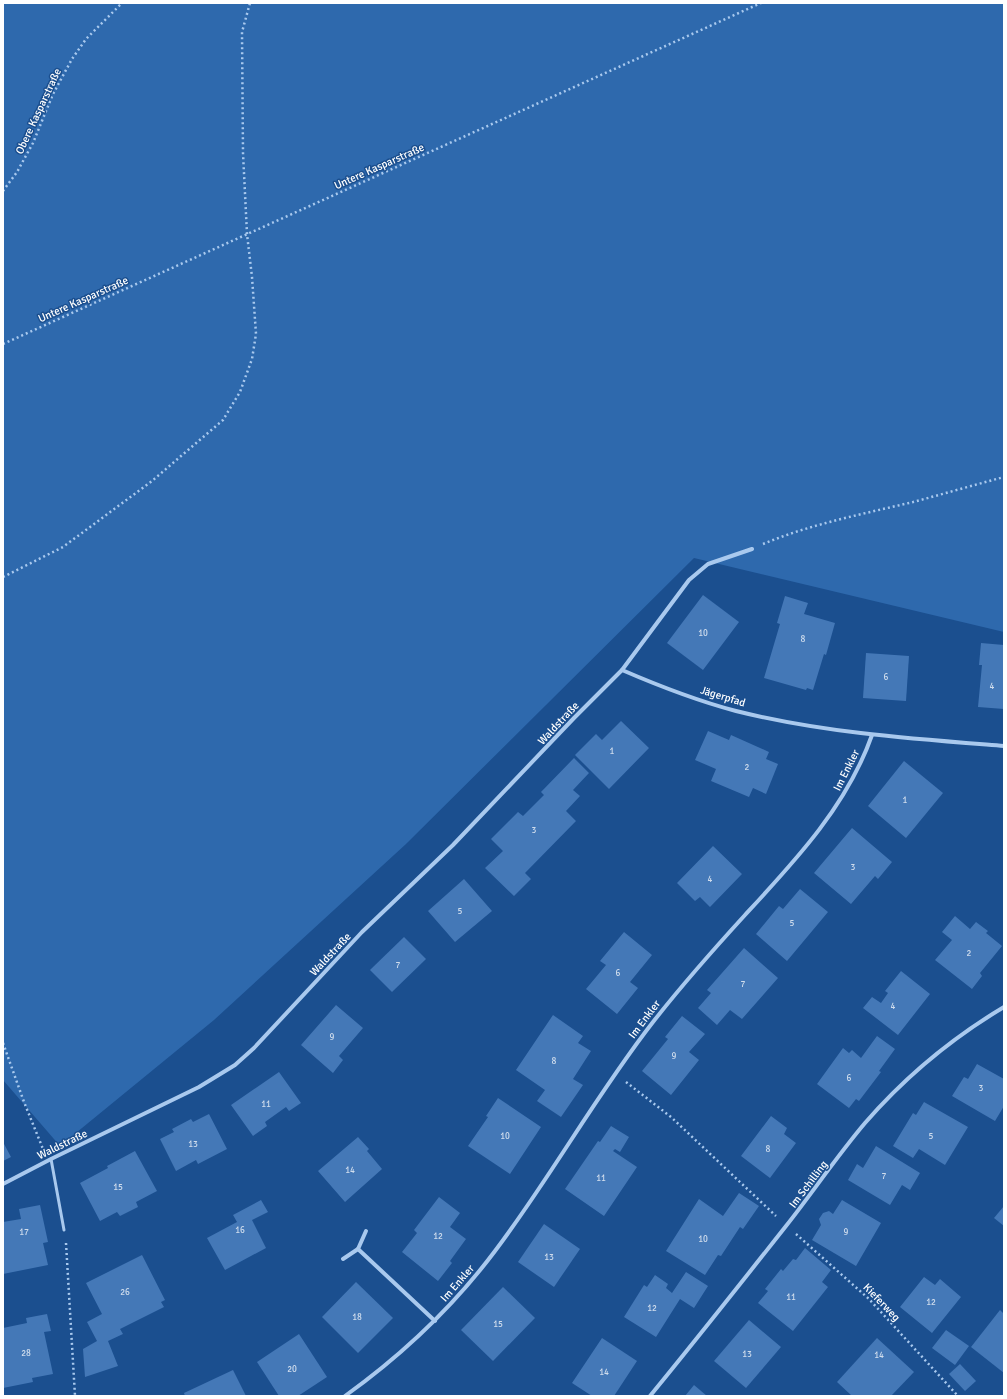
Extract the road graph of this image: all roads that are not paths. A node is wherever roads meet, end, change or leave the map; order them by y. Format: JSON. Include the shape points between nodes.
{"nodes":[{"id":1,"x":752,"y":549,"type":"road end"},
{"id":2,"x":622,"y":670,"type":"junction"},
{"id":3,"x":872,"y":735,"type":"junction"},
{"id":4,"x":1004,"y":746,"type":"edge"},
{"id":5,"x":1004,"y":1008,"type":"edge"},
{"id":6,"x":51,"y":1158,"type":"junction"},
{"id":7,"x":3,"y":1184,"type":"edge"},
{"id":8,"x":64,"y":1230,"type":"road end"},
{"id":9,"x":366,"y":1231,"type":"dead end"},
{"id":10,"x":358,"y":1249,"type":"junction"},
{"id":11,"x":343,"y":1259,"type":"dead end"},
{"id":12,"x":435,"y":1321,"type":"junction"},
{"id":13,"x":345,"y":1396,"type":"edge"},
{"id":14,"x":650,"y":1396,"type":"edge"}],
"edges":[{"from":1,"to":2,"type":"street","via":[[708,564],[693,576]]},
{"from":2,"to":3,"type":"street","name":"Jägerpfad","via":[[736,711]]},
{"from":2,"to":6,"type":"street","name":"Waldstraße","via":[[453,845],[362,932],[254,1048],[235,1065],[199,1087]]},
{"from":3,"to":4,"type":"street","name":"Jägerpfad"},
{"from":3,"to":12,"type":"street","name":"Im Enkler","via":[[856,774],[826,821],[796,860],[694,971],[652,1022],[495,1251]]},
{"from":5,"to":14,"type":"street","name":"Im Schilling","via":[[946,1046],[888,1099],[865,1124],[787,1226]]},
{"from":6,"to":7,"type":"street","name":"Waldstraße"},
{"from":6,"to":8,"type":"lane"},
{"from":9,"to":10,"type":"street"},
{"from":10,"to":11,"type":"street"},
{"from":10,"to":12,"type":"street"},
{"from":12,"to":13,"type":"street","name":"Im Enkler","via":[[401,1353]]}]}
